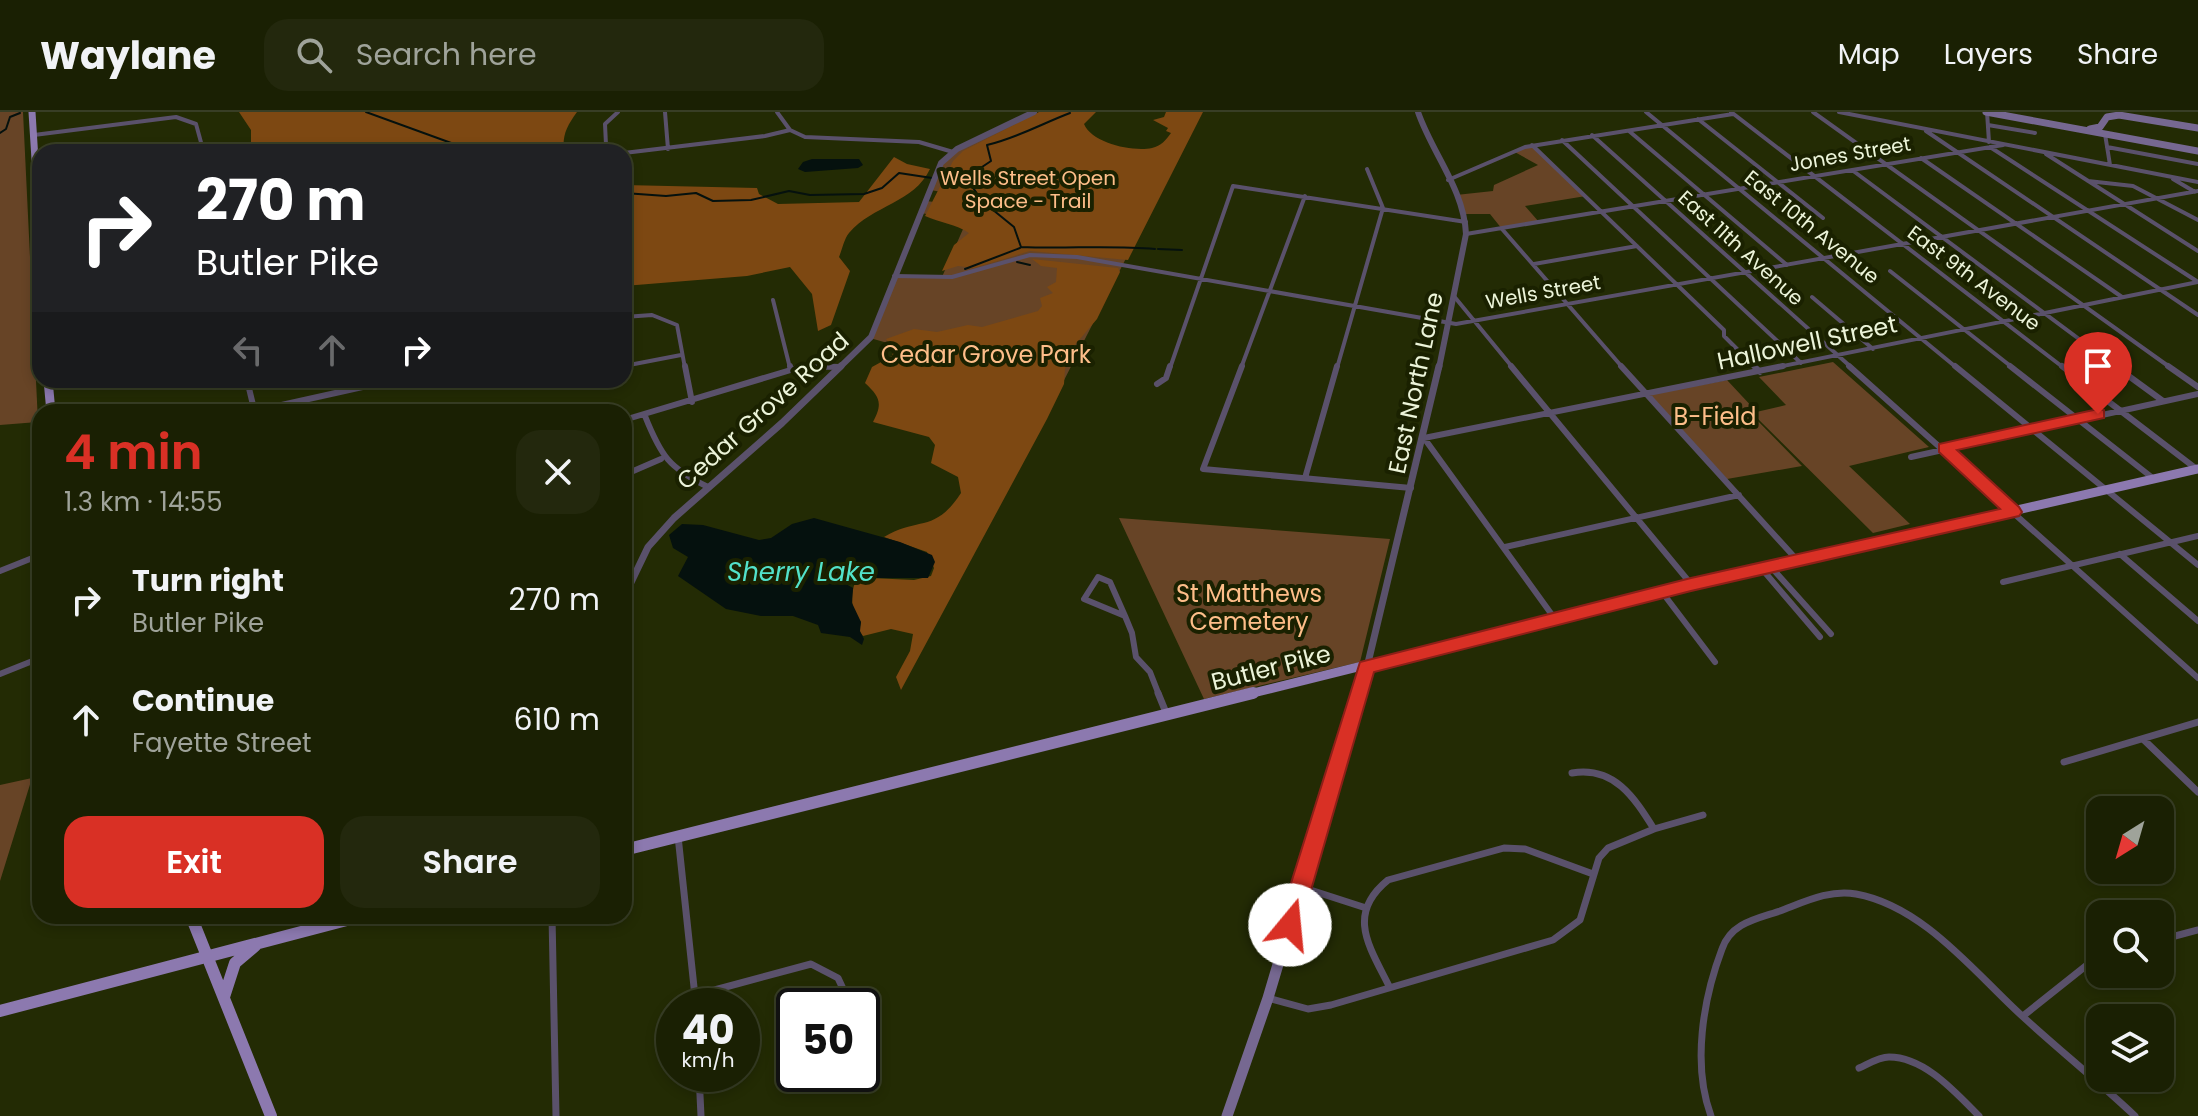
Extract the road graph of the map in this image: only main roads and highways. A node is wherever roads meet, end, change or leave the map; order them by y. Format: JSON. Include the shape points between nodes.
{"nodes":[{"id":1,"x":32,"y":112,"type":"edge"},
{"id":2,"x":1987,"y":112,"type":"edge"},
{"id":3,"x":2107,"y":114,"type":"edge"},
{"id":4,"x":2067,"y":127,"type":"junction"},
{"id":5,"x":2100,"y":127,"type":"junction"},
{"id":6,"x":2198,"y":128,"type":"edge"},
{"id":7,"x":2105,"y":134,"type":"junction"},
{"id":8,"x":35,"y":144,"type":"edge"},
{"id":9,"x":2198,"y":151,"type":"edge"},
{"id":10,"x":2198,"y":469,"type":"edge"},
{"id":11,"x":1367,"y":667,"type":"junction"},
{"id":12,"x":632,"y":848,"type":"edge"},
{"id":13,"x":194,"y":924,"type":"edge"},
{"id":14,"x":330,"y":924,"type":"edge"},
{"id":15,"x":259,"y":942,"type":"junction"},
{"id":16,"x":207,"y":957,"type":"junction"},
{"id":17,"x":224,"y":997,"type":"junction"},
{"id":18,"x":0,"y":1011,"type":"edge"},
{"id":19,"x":271,"y":1116,"type":"edge"},
{"id":20,"x":1227,"y":1116,"type":"edge"}],
"edges":[{"from":1,"to":8,"type":"main road"},
{"from":2,"to":4,"type":"main road"},
{"from":3,"to":5,"type":"main road"},
{"from":3,"to":6,"type":"main road"},
{"from":4,"to":5,"type":"main road"},
{"from":4,"to":7,"type":"main road"},
{"from":5,"to":7,"type":"main road"},
{"from":7,"to":9,"type":"main road"},
{"from":10,"to":11,"type":"main road","name":"Butler Pike","via":[[1691,584]]},
{"from":11,"to":12,"type":"main road","name":"Butler Pike"},
{"from":11,"to":20,"type":"main road","via":[[1268,998]]},
{"from":13,"to":16,"type":"main road"},
{"from":14,"to":15,"type":"main road"},
{"from":15,"to":16,"type":"main road"},
{"from":15,"to":17,"type":"main road","via":[[235,963]]},
{"from":16,"to":17,"type":"main road"},
{"from":16,"to":18,"type":"main road"},
{"from":17,"to":19,"type":"main road"}]}
